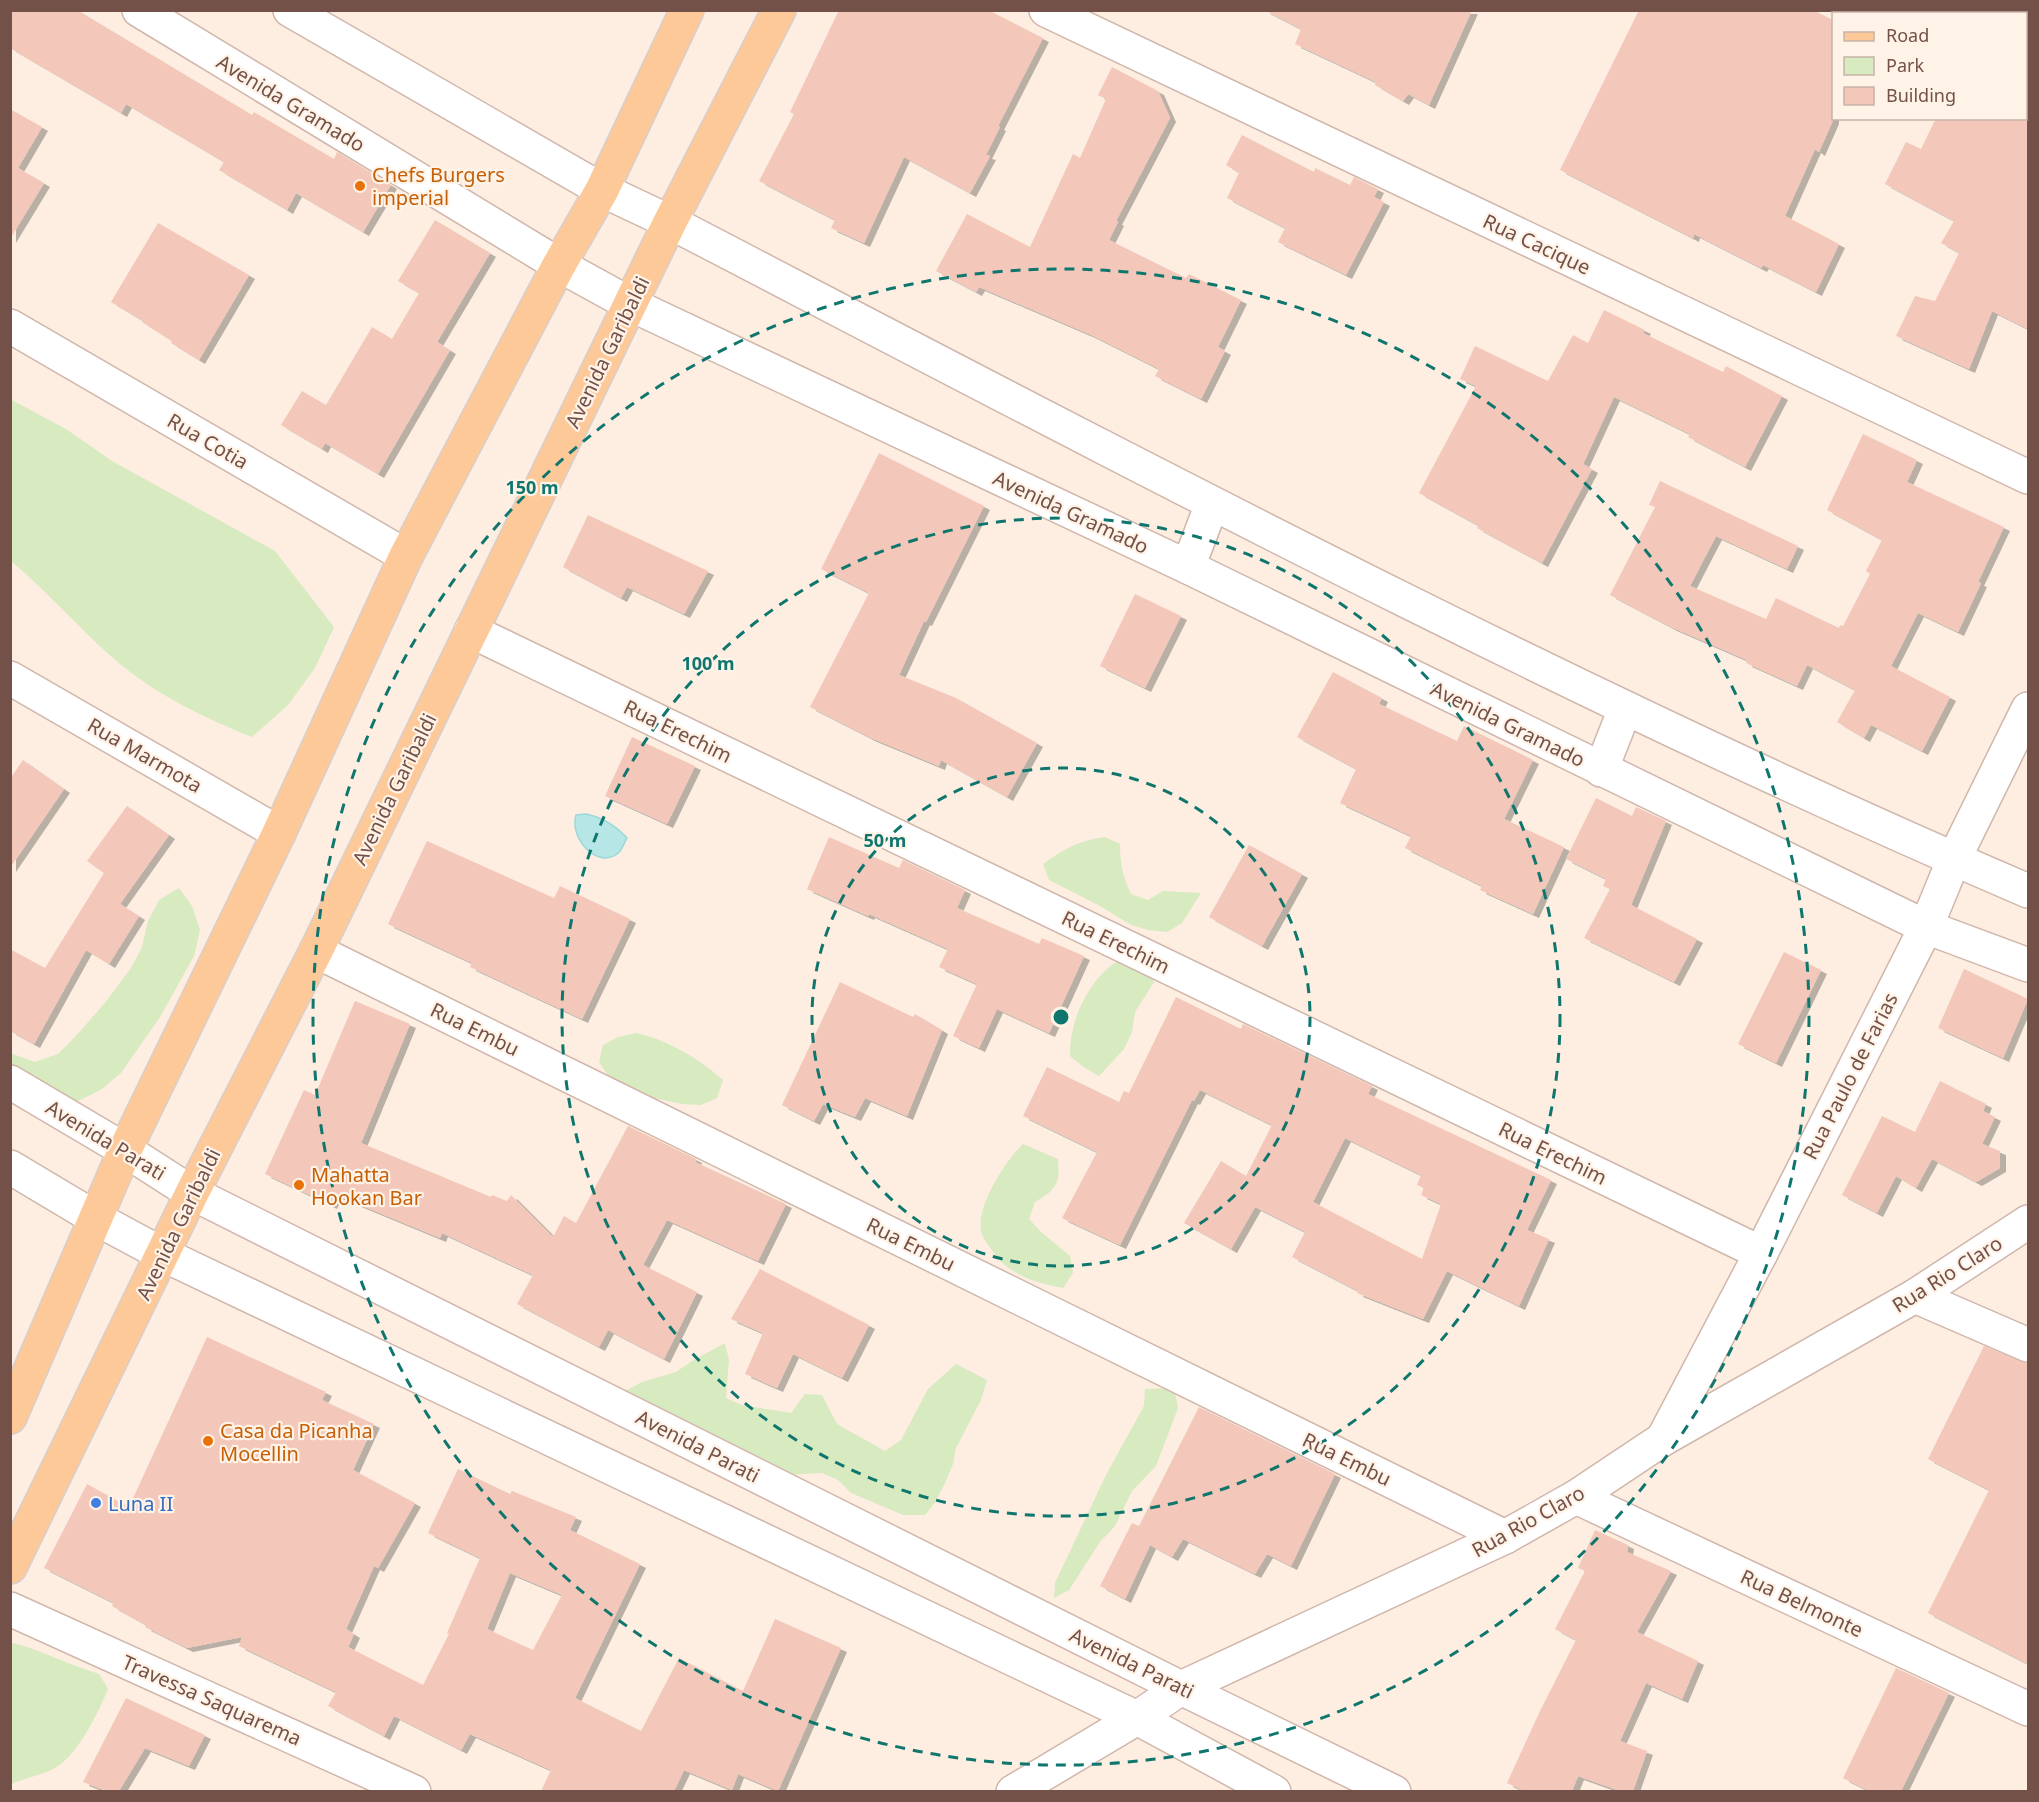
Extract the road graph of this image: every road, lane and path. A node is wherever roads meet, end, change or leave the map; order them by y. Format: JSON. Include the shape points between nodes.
{"nodes":[{"id":1,"x":139,"y":10,"type":"edge"},
{"id":2,"x":290,"y":10,"type":"edge"},
{"id":3,"x":687,"y":10,"type":"edge"},
{"id":4,"x":779,"y":10,"type":"edge"},
{"id":5,"x":1046,"y":10,"type":"edge"},
{"id":6,"x":602,"y":190,"type":"junction"},
{"id":7,"x":670,"y":222,"type":"junction"},
{"id":8,"x":559,"y":265,"type":"junction"},
{"id":9,"x":630,"y":304,"type":"junction"},
{"id":10,"x":10,"y":326,"type":"edge"},
{"id":11,"x":2028,"y":477,"type":"edge"},
{"id":12,"x":1212,"y":504,"type":"junction"},
{"id":13,"x":406,"y":556,"type":"junction"},
{"id":14,"x":1188,"y":567,"type":"junction"},
{"id":15,"x":471,"y":631,"type":"junction"},
{"id":16,"x":10,"y":678,"type":"edge"},
{"id":17,"x":1625,"y":709,"type":"junction"},
{"id":18,"x":2028,"y":709,"type":"edge"},
{"id":19,"x":1601,"y":770,"type":"junction"},
{"id":20,"x":279,"y":833,"type":"junction"},
{"id":21,"x":1954,"y":859,"type":"junction"},
{"id":22,"x":2028,"y":891,"type":"edge"},
{"id":23,"x":1926,"y":927,"type":"junction"},
{"id":24,"x":316,"y":951,"type":"junction"},
{"id":25,"x":2028,"y":965,"type":"edge"},
{"id":26,"x":10,"y":1082,"type":"edge"},
{"id":27,"x":125,"y":1150,"type":"junction"},
{"id":28,"x":10,"y":1167,"type":"edge"},
{"id":29,"x":192,"y":1193,"type":"junction"},
{"id":30,"x":97,"y":1219,"type":"junction"},
{"id":31,"x":2028,"y":1222,"type":"edge"},
{"id":32,"x":162,"y":1254,"type":"junction"},
{"id":33,"x":1761,"y":1254,"type":"junction"},
{"id":34,"x":1915,"y":1296,"type":"junction"},
{"id":35,"x":2028,"y":1345,"type":"edge"},
{"id":36,"x":10,"y":1417,"type":"edge"},
{"id":37,"x":1663,"y":1439,"type":"junction"},
{"id":38,"x":1576,"y":1497,"type":"junction"},
{"id":39,"x":1505,"y":1537,"type":"junction"},
{"id":40,"x":10,"y":1567,"type":"edge"},
{"id":41,"x":10,"y":1609,"type":"edge"},
{"id":42,"x":1181,"y":1688,"type":"junction"},
{"id":43,"x":2028,"y":1710,"type":"edge"},
{"id":44,"x":1137,"y":1718,"type":"junction"},
{"id":45,"x":414,"y":1791,"type":"edge"},
{"id":46,"x":1013,"y":1791,"type":"edge"},
{"id":47,"x":1274,"y":1791,"type":"edge"},
{"id":48,"x":1394,"y":1791,"type":"edge"}],
"edges":[{"from":1,"to":8,"type":"street","name":"Avenida Gramado"},
{"from":2,"to":6,"type":"street"},
{"from":3,"to":6,"type":"main road"},
{"from":4,"to":7,"type":"main road","name":"Avenida Garibaldi"},
{"from":5,"to":11,"type":"street","name":"Rua Cacique"},
{"from":6,"to":7,"type":"street"},
{"from":6,"to":8,"type":"main road"},
{"from":7,"to":9,"type":"main road","name":"Avenida Garibaldi"},
{"from":7,"to":12,"type":"street"},
{"from":8,"to":9,"type":"street","name":"Avenida Gramado"},
{"from":8,"to":13,"type":"main road"},
{"from":9,"to":14,"type":"street","name":"Avenida Gramado"},
{"from":9,"to":15,"type":"main road","name":"Avenida Garibaldi"},
{"from":10,"to":13,"type":"street","name":"Rua Cotia"},
{"from":12,"to":14,"type":"street"},
{"from":12,"to":17,"type":"street"},
{"from":13,"to":20,"type":"main road"},
{"from":14,"to":19,"type":"street","name":"Avenida Gramado"},
{"from":15,"to":24,"type":"main road","name":"Avenida Garibaldi"},
{"from":15,"to":33,"type":"street","name":"Rua Erechim"},
{"from":16,"to":20,"type":"street","name":"Rua Marmota"},
{"from":17,"to":19,"type":"street"},
{"from":17,"to":21,"type":"street"},
{"from":18,"to":21,"type":"street","name":"Rua Paulo de Farias"},
{"from":19,"to":23,"type":"street","name":"Avenida Gramado"},
{"from":20,"to":27,"type":"main road"},
{"from":21,"to":22,"type":"street"},
{"from":21,"to":23,"type":"street","name":"Rua Paulo de Farias"},
{"from":23,"to":25,"type":"street","name":"Avenida Gramado"},
{"from":23,"to":33,"type":"street","name":"Rua Paulo de Farias"},
{"from":24,"to":29,"type":"main road","name":"Avenida Garibaldi"},
{"from":24,"to":39,"type":"street","name":"Rua Embu"},
{"from":26,"to":27,"type":"street","name":"Avenida Parati"},
{"from":27,"to":29,"type":"street","name":"Avenida Parati"},
{"from":27,"to":30,"type":"main road"},
{"from":28,"to":30,"type":"street"},
{"from":29,"to":32,"type":"main road","name":"Avenida Garibaldi"},
{"from":29,"to":42,"type":"street","name":"Avenida Parati"},
{"from":30,"to":32,"type":"street"},
{"from":30,"to":36,"type":"main road"},
{"from":31,"to":34,"type":"street","name":"Rua Rio Claro"},
{"from":32,"to":40,"type":"main road","name":"Avenida Garibaldi"},
{"from":32,"to":44,"type":"street"},
{"from":33,"to":37,"type":"street","name":"Rua Paulo de Farias"},
{"from":34,"to":35,"type":"street"},
{"from":34,"to":37,"type":"street","name":"Rua Rio Claro"},
{"from":37,"to":38,"type":"street","name":"Rua Rio Claro"},
{"from":38,"to":39,"type":"street","name":"Rua Rio Claro"},
{"from":38,"to":43,"type":"street","name":"Rua Belmonte"},
{"from":39,"to":42,"type":"street","name":"Rua Rio Claro"},
{"from":41,"to":45,"type":"street","name":"Travessa Saquarema"},
{"from":42,"to":44,"type":"street","name":"Rua Rio Claro"},
{"from":42,"to":48,"type":"street","name":"Avenida Parati"},
{"from":44,"to":46,"type":"street","name":"Rua Rio Claro"},
{"from":44,"to":47,"type":"street"}]}
